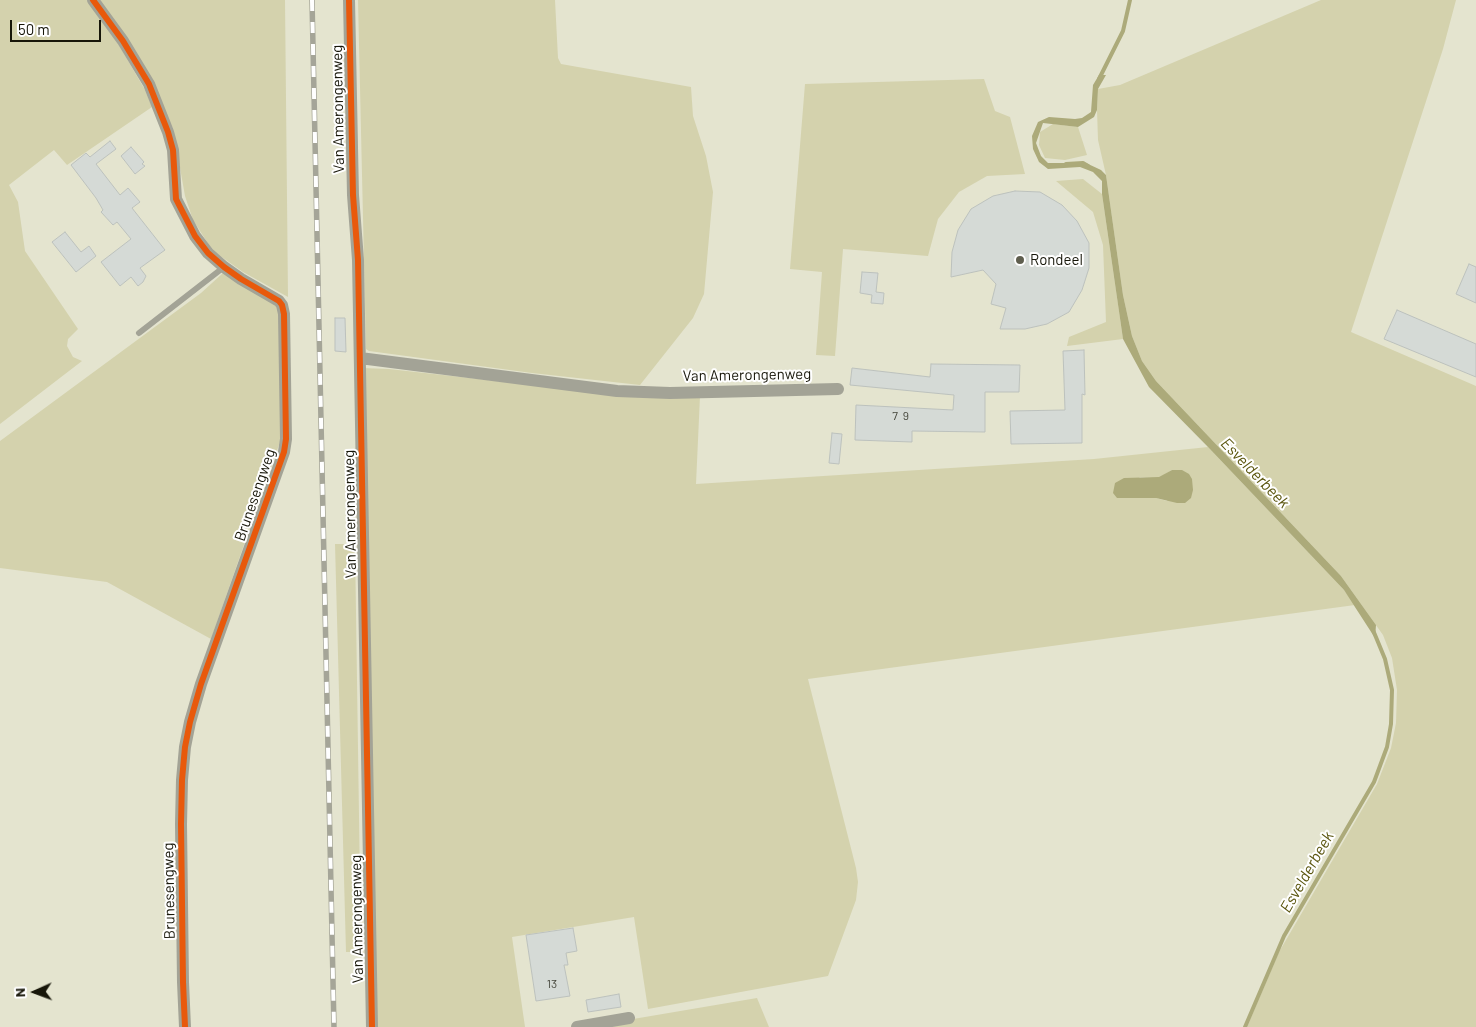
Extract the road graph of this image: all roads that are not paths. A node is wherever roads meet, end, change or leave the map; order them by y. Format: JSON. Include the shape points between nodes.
{"nodes":[{"id":1,"x":93,"y":0,"type":"edge"},
{"id":2,"x":349,"y":0,"type":"edge"},
{"id":3,"x":224,"y":267,"type":"junction"},
{"id":4,"x":139,"y":334,"type":"dead end"},
{"id":5,"x":360,"y":358,"type":"junction"},
{"id":6,"x":838,"y":389,"type":"dead end"},
{"id":7,"x":629,"y":1018,"type":"dead end"},
{"id":8,"x":185,"y":1027,"type":"edge"},
{"id":9,"x":372,"y":1027,"type":"edge"},
{"id":10,"x":577,"y":1027,"type":"edge"}],
"edges":[{"from":1,"to":3,"type":"street","name":"Brunesengweg","via":[[123,40],[149,84],[173,150],[176,199],[186,220],[208,253]]},
{"from":2,"to":5,"type":"street","name":"Van Amerongenweg","via":[[352,196],[358,260]]},
{"from":3,"to":4,"type":"lane"},
{"from":3,"to":8,"type":"street","name":"Brunesengweg","via":[[282,305],[286,439],[201,684],[185,747],[181,824]]},
{"from":5,"to":6,"type":"street","name":"Van Amerongenweg","via":[[617,391]]},
{"from":5,"to":9,"type":"street","name":"Van Amerongenweg"},
{"from":7,"to":10,"type":"street"}]}
